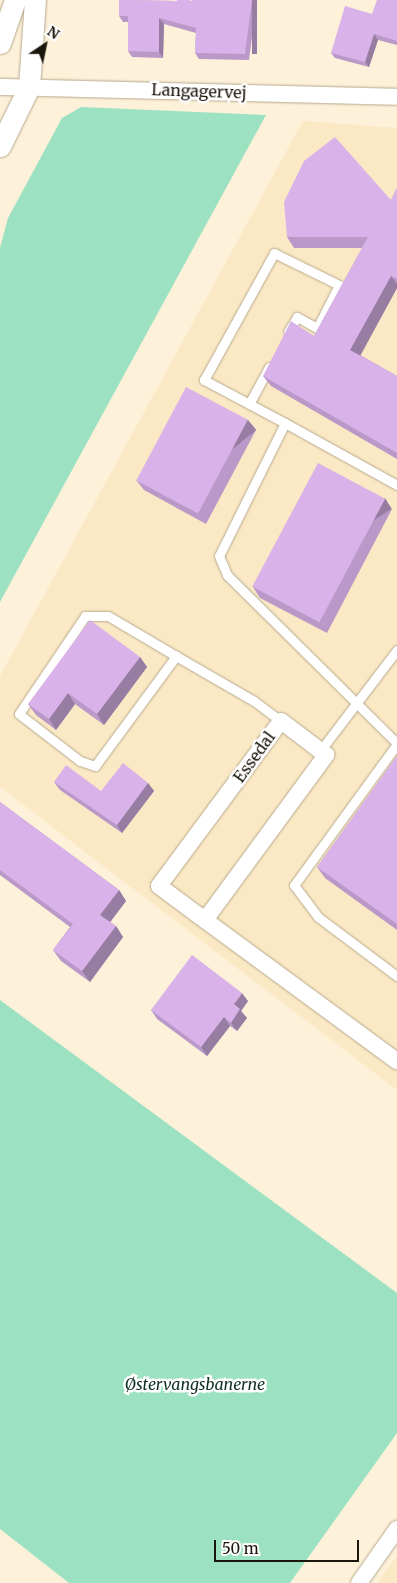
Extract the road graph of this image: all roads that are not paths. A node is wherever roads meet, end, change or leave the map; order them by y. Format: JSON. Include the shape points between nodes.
{"nodes":[{"id":1,"x":15,"y":0,"type":"edge"},
{"id":2,"x":34,"y":0,"type":"edge"},
{"id":3,"x":0,"y":43,"type":"edge"},
{"id":4,"x":0,"y":87,"type":"edge"},
{"id":5,"x":29,"y":87,"type":"junction"},
{"id":6,"x":397,"y":97,"type":"edge"},
{"id":7,"x":0,"y":146,"type":"edge"},
{"id":8,"x":282,"y":343,"type":"edge"},
{"id":9,"x":273,"y":360,"type":"edge"},
{"id":10,"x":249,"y":404,"type":"junction"},
{"id":11,"x":285,"y":423,"type":"junction"},
{"id":12,"x":397,"y":485,"type":"edge"},
{"id":13,"x":397,"y":650,"type":"edge"},
{"id":14,"x":176,"y":656,"type":"junction"},
{"id":15,"x":357,"y":706,"type":"junction"},
{"id":16,"x":281,"y":721,"type":"junction"},
{"id":17,"x":397,"y":744,"type":"edge"},
{"id":18,"x":320,"y":751,"type":"junction"},
{"id":19,"x":205,"y":920,"type":"junction"},
{"id":20,"x":397,"y":976,"type":"edge"},
{"id":21,"x":397,"y":1061,"type":"edge"},
{"id":22,"x":397,"y":1530,"type":"edge"},
{"id":23,"x":359,"y":1583,"type":"edge"}],
"edges":[{"from":1,"to":3,"type":"street"},
{"from":2,"to":5,"type":"street"},
{"from":4,"to":5,"type":"street","name":"Langagervej"},
{"from":5,"to":6,"type":"street","name":"Langagervej"},
{"from":5,"to":7,"type":"street"},
{"from":8,"to":10,"type":"lane","via":[[296,317],[317,328],[339,285],[274,253],[204,380]]},
{"from":9,"to":10,"type":"lane"},
{"from":10,"to":11,"type":"lane"},
{"from":11,"to":12,"type":"lane"},
{"from":11,"to":15,"type":"lane","via":[[220,556],[227,575]]},
{"from":13,"to":15,"type":"lane"},
{"from":14,"to":14,"type":"lane","via":[[95,766],[80,761],[19,714],[85,616],[108,616]]},
{"from":14,"to":16,"type":"lane","via":[[254,701]]},
{"from":15,"to":17,"type":"lane"},
{"from":15,"to":18,"type":"lane"},
{"from":16,"to":18,"type":"street","name":"Essedal"},
{"from":16,"to":19,"type":"street","name":"Essedal","via":[[159,886]]},
{"from":17,"to":20,"type":"lane","via":[[294,885],[318,917]]},
{"from":18,"to":19,"type":"street","via":[[326,755]]},
{"from":19,"to":21,"type":"street","name":"Essedal"},
{"from":22,"to":23,"type":"street"}]}
